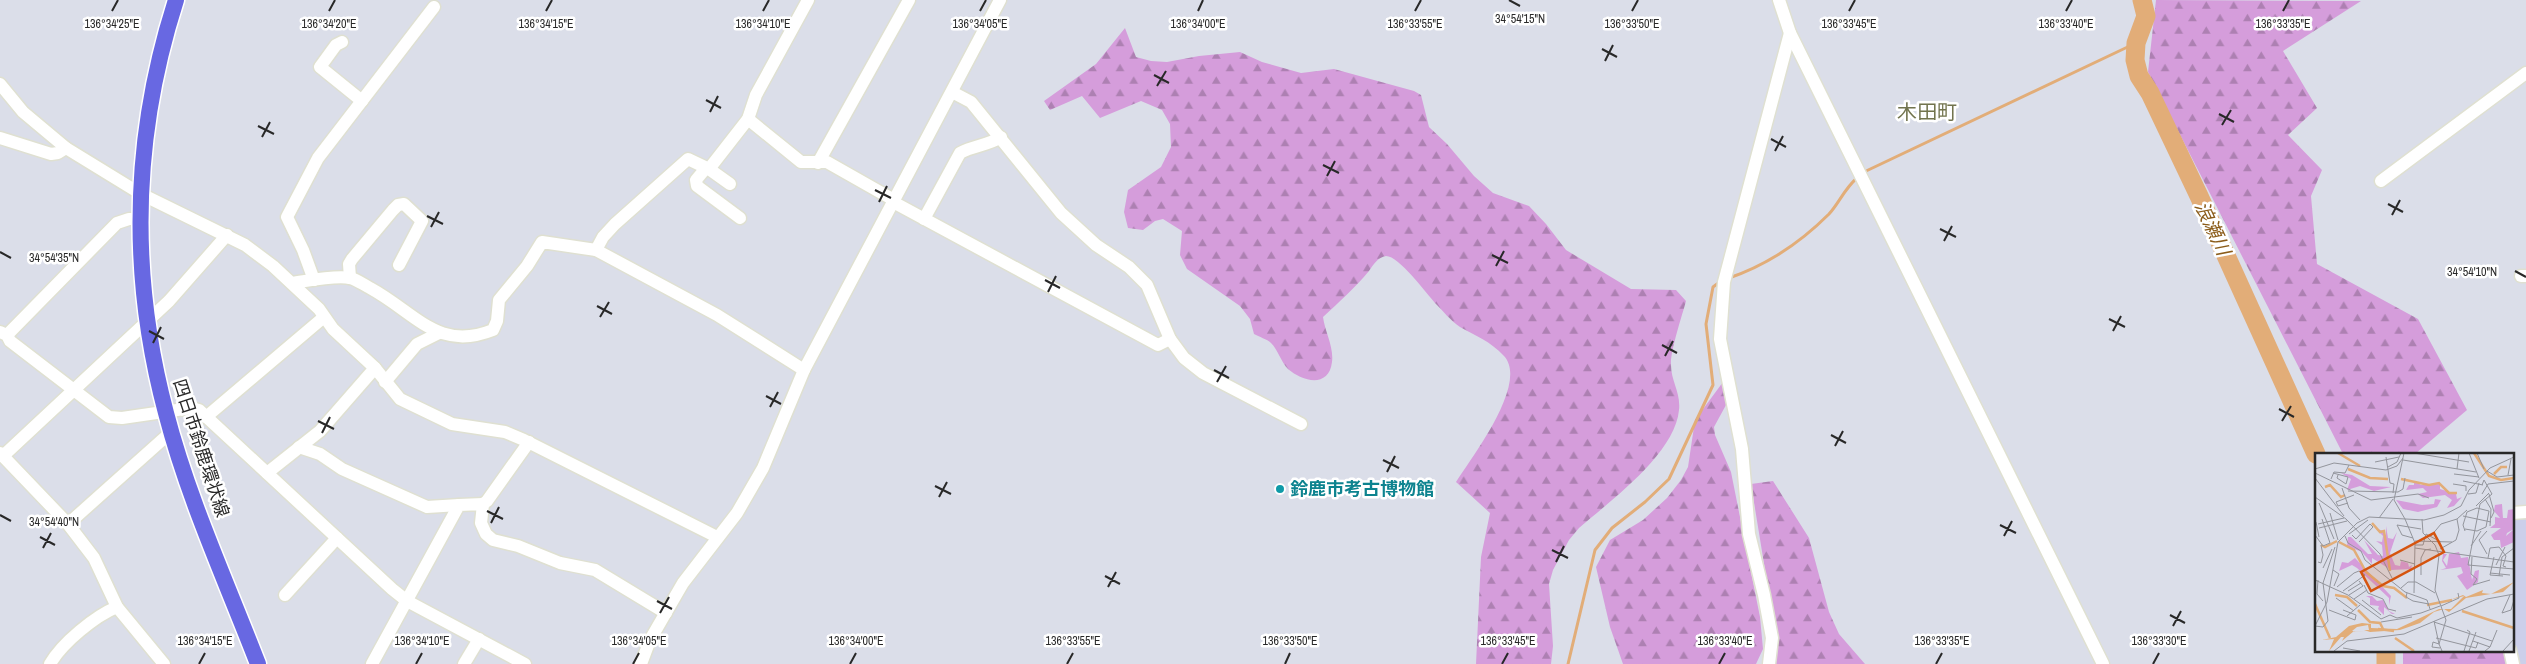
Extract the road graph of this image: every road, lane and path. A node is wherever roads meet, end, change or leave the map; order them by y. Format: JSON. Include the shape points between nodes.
{"nodes":[{"id":1,"x":176,"y":0,"type":"edge"},
{"id":2,"x":808,"y":0,"type":"edge"},
{"id":3,"x":910,"y":0,"type":"edge"},
{"id":4,"x":1000,"y":0,"type":"edge"},
{"id":5,"x":1779,"y":0,"type":"edge"},
{"id":6,"x":434,"y":7,"type":"dead end"},
{"id":7,"x":1790,"y":33,"type":"junction"},
{"id":8,"x":342,"y":42,"type":"dead end"},
{"id":9,"x":2526,"y":72,"type":"edge"},
{"id":10,"x":0,"y":84,"type":"edge"},
{"id":11,"x":952,"y":92,"type":"junction"},
{"id":12,"x":362,"y":100,"type":"junction"},
{"id":13,"x":748,"y":119,"type":"junction"},
{"id":14,"x":1000,"y":137,"type":"junction"},
{"id":15,"x":0,"y":138,"type":"edge"},
{"id":16,"x":66,"y":148,"type":"junction"},
{"id":17,"x":818,"y":164,"type":"junction"},
{"id":18,"x":707,"y":169,"type":"junction"},
{"id":19,"x":2381,"y":181,"type":"dead end"},
{"id":20,"x":730,"y":184,"type":"dead end"},
{"id":21,"x":141,"y":194,"type":"junction"},
{"id":22,"x":894,"y":201,"type":"junction"},
{"id":23,"x":740,"y":218,"type":"dead end"},
{"id":24,"x":139,"y":219,"type":"junction"},
{"id":25,"x":924,"y":219,"type":"junction"},
{"id":26,"x":227,"y":235,"type":"junction"},
{"id":27,"x":596,"y":250,"type":"junction"},
{"id":28,"x":399,"y":265,"type":"dead end"},
{"id":29,"x":350,"y":278,"type":"junction"},
{"id":30,"x":314,"y":280,"type":"junction"},
{"id":31,"x":292,"y":283,"type":"junction"},
{"id":32,"x":324,"y":317,"type":"junction"},
{"id":33,"x":146,"y":322,"type":"junction"},
{"id":34,"x":4,"y":333,"type":"edge"},
{"id":35,"x":438,"y":333,"type":"junction"},
{"id":36,"x":1170,"y":340,"type":"junction"},
{"id":37,"x":375,"y":368,"type":"junction"},
{"id":38,"x":804,"y":370,"type":"junction"},
{"id":39,"x":385,"y":382,"type":"junction"},
{"id":40,"x":73,"y":390,"type":"junction"},
{"id":41,"x":165,"y":412,"type":"junction"},
{"id":42,"x":206,"y":417,"type":"junction"},
{"id":43,"x":1301,"y":424,"type":"dead end"},
{"id":44,"x":320,"y":431,"type":"junction"},
{"id":45,"x":171,"y":432,"type":"junction"},
{"id":46,"x":529,"y":442,"type":"junction"},
{"id":47,"x":299,"y":447,"type":"junction"},
{"id":48,"x":320,"y":454,"type":"junction"},
{"id":49,"x":2,"y":455,"type":"edge"},
{"id":50,"x":267,"y":472,"type":"junction"},
{"id":51,"x":483,"y":504,"type":"junction"},
{"id":52,"x":459,"y":505,"type":"junction"},
{"id":53,"x":68,"y":524,"type":"junction"},
{"id":54,"x":716,"y":536,"type":"junction"},
{"id":55,"x":337,"y":538,"type":"junction"},
{"id":56,"x":285,"y":595,"type":"dead end"},
{"id":57,"x":408,"y":600,"type":"junction"},
{"id":58,"x":117,"y":607,"type":"junction"},
{"id":59,"x":666,"y":612,"type":"junction"},
{"id":60,"x":479,"y":639,"type":"junction"},
{"id":61,"x":50,"y":664,"type":"edge"},
{"id":62,"x":164,"y":664,"type":"edge"},
{"id":63,"x":258,"y":664,"type":"edge"},
{"id":64,"x":372,"y":664,"type":"edge"},
{"id":65,"x":464,"y":664,"type":"edge"},
{"id":66,"x":525,"y":664,"type":"edge"},
{"id":67,"x":641,"y":664,"type":"edge"},
{"id":68,"x":1770,"y":664,"type":"edge"},
{"id":69,"x":2103,"y":664,"type":"edge"}],
"edges":[{"from":1,"to":21,"type":"main road","name":"四日市鈴鹿環状線","via":[[150,98]]},
{"from":2,"to":13,"type":"street","via":[[756,95]]},
{"from":3,"to":17,"type":"street"},
{"from":4,"to":11,"type":"street"},
{"from":5,"to":7,"type":"street"},
{"from":6,"to":12,"type":"street"},
{"from":7,"to":68,"type":"street","via":[[1724,282],[1720,339],[1742,449],[1749,534],[1772,638]]},
{"from":7,"to":69,"type":"street"},
{"from":8,"to":12,"type":"street","via":[[336,45],[320,67]]},
{"from":9,"to":19,"type":"street"},
{"from":10,"to":16,"type":"street","via":[[23,112]]},
{"from":11,"to":14,"type":"street","via":[[970,102]]},
{"from":11,"to":22,"type":"street"},
{"from":12,"to":30,"type":"street","via":[[318,158],[287,217]]},
{"from":13,"to":17,"type":"street","via":[[801,162]]},
{"from":13,"to":18,"type":"street"},
{"from":14,"to":25,"type":"street","via":[[990,144],[970,147],[960,153]]},
{"from":14,"to":36,"type":"street","via":[[1061,213],[1147,285]]},
{"from":15,"to":16,"type":"street","via":[[51,154]]},
{"from":16,"to":21,"type":"street"},
{"from":17,"to":22,"type":"street","via":[[827,162]]},
{"from":18,"to":20,"type":"street"},
{"from":18,"to":23,"type":"street","via":[[696,180],[697,186]]},
{"from":18,"to":27,"type":"street","via":[[688,159],[615,224]]},
{"from":21,"to":24,"type":"main road","name":"四日市鈴鹿環状線"},
{"from":21,"to":26,"type":"street"},
{"from":22,"to":25,"type":"street"},
{"from":22,"to":38,"type":"street"},
{"from":24,"to":33,"type":"main road","name":"四日市鈴鹿環状線"},
{"from":24,"to":34,"type":"street","via":[[117,223]]},
{"from":25,"to":36,"type":"street","via":[[1158,345]]},
{"from":26,"to":31,"type":"street","via":[[245,245]]},
{"from":26,"to":33,"type":"street","via":[[169,301]]},
{"from":27,"to":35,"type":"street","via":[[542,242],[528,266],[499,300],[493,330],[472,337]]},
{"from":27,"to":38,"type":"street","via":[[717,315]]},
{"from":28,"to":29,"type":"street","via":[[422,221],[404,204],[393,210],[352,259]]},
{"from":29,"to":30,"type":"street"},
{"from":29,"to":35,"type":"street","via":[[392,300]]},
{"from":30,"to":31,"type":"street"},
{"from":31,"to":32,"type":"street"},
{"from":32,"to":37,"type":"street"},
{"from":32,"to":42,"type":"street"},
{"from":33,"to":40,"type":"street"},
{"from":33,"to":41,"type":"main road","name":"四日市鈴鹿環状線"},
{"from":34,"to":40,"type":"street"},
{"from":35,"to":39,"type":"street","via":[[417,344]]},
{"from":36,"to":43,"type":"street","via":[[1184,358],[1203,373]]},
{"from":37,"to":39,"type":"street"},
{"from":37,"to":44,"type":"street"},
{"from":38,"to":54,"type":"street","via":[[763,468],[737,513]]},
{"from":39,"to":46,"type":"street","via":[[400,400],[452,424],[505,432]]},
{"from":40,"to":41,"type":"street","via":[[114,418]]},
{"from":40,"to":49,"type":"street"},
{"from":41,"to":42,"type":"street","via":[[191,408]]},
{"from":41,"to":45,"type":"main road","name":"四日市鈴鹿環状線"},
{"from":42,"to":50,"type":"street"},
{"from":44,"to":47,"type":"street"},
{"from":44,"to":48,"type":"street"},
{"from":45,"to":53,"type":"street"},
{"from":45,"to":63,"type":"main road","name":"四日市鈴鹿環状線"},
{"from":46,"to":51,"type":"street"},
{"from":46,"to":54,"type":"street"},
{"from":47,"to":48,"type":"street"},
{"from":47,"to":50,"type":"street"},
{"from":48,"to":52,"type":"street","via":[[342,469],[427,507]]},
{"from":49,"to":53,"type":"street"},
{"from":50,"to":55,"type":"street"},
{"from":51,"to":52,"type":"street"},
{"from":51,"to":59,"type":"street","via":[[481,523],[493,540],[560,563],[595,570]]},
{"from":52,"to":57,"type":"street"},
{"from":53,"to":58,"type":"street","via":[[94,558]]},
{"from":54,"to":59,"type":"street"},
{"from":55,"to":56,"type":"street"},
{"from":55,"to":57,"type":"street"},
{"from":57,"to":60,"type":"street"},
{"from":57,"to":64,"type":"street"},
{"from":58,"to":61,"type":"street","via":[[100,616],[60,649]]},
{"from":58,"to":62,"type":"street"},
{"from":59,"to":67,"type":"street"},
{"from":60,"to":65,"type":"street"},
{"from":60,"to":66,"type":"street"}]}
